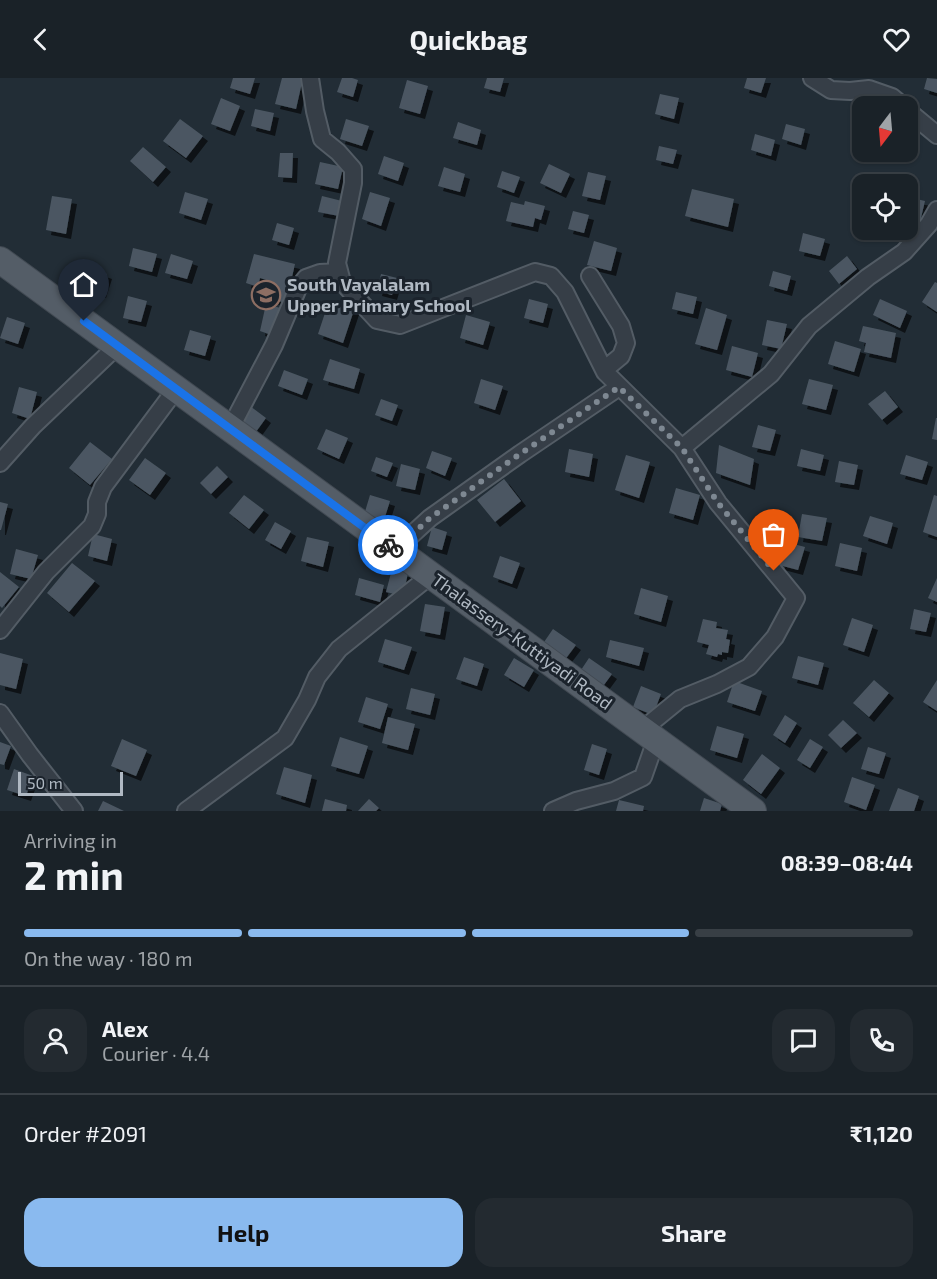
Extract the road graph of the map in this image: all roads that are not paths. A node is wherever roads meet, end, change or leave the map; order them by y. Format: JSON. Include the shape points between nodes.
{"nodes":[{"id":1,"x":310,"y":78,"type":"edge"},
{"id":2,"x":812,"y":78,"type":"edge"},
{"id":3,"x":889,"y":96,"type":"edge"},
{"id":4,"x":918,"y":119,"type":"edge"},
{"id":5,"x":937,"y":135,"type":"edge"},
{"id":6,"x":937,"y":210,"type":"edge"},
{"id":7,"x":0,"y":260,"type":"edge"},
{"id":8,"x":339,"y":272,"type":"junction"},
{"id":9,"x":590,"y":276,"type":"dead end"},
{"id":10,"x":117,"y":346,"type":"junction"},
{"id":11,"x":604,"y":370,"type":"junction"},
{"id":12,"x":619,"y":387,"type":"junction"},
{"id":13,"x":176,"y":389,"type":"junction"},
{"id":14,"x":230,"y":429,"type":"junction"},
{"id":15,"x":682,"y":448,"type":"junction"},
{"id":16,"x":0,"y":463,"type":"edge"},
{"id":17,"x":395,"y":550,"type":"junction"},
{"id":18,"x":430,"y":575,"type":"junction"},
{"id":19,"x":0,"y":630,"type":"edge"},
{"id":20,"x":0,"y":713,"type":"edge"},
{"id":21,"x":649,"y":735,"type":"junction"},
{"id":22,"x":74,"y":811,"type":"edge"},
{"id":23,"x":186,"y":811,"type":"edge"},
{"id":24,"x":552,"y":811,"type":"edge"},
{"id":25,"x":753,"y":811,"type":"edge"}],
"edges":[{"from":1,"to":8,"type":"street","via":[[322,139],[354,168],[337,263]]},
{"from":2,"to":3,"type":"street","via":[[831,90],[869,89]]},
{"from":4,"to":5,"type":"street"},
{"from":6,"to":15,"type":"street","via":[[904,252],[809,326],[771,374]]},
{"from":7,"to":10,"type":"main road","name":"Thalassery-Kuttiyadi Road"},
{"from":8,"to":11,"type":"street","via":[[342,282],[377,320],[400,325],[536,272],[551,276],[565,292]]},
{"from":8,"to":14,"type":"street","via":[[306,278],[298,288],[274,345]]},
{"from":9,"to":11,"type":"street","via":[[621,326],[626,343],[621,356]]},
{"from":10,"to":13,"type":"main road","name":"Thalassery-Kuttiyadi Road"},
{"from":10,"to":16,"type":"street"},
{"from":11,"to":12,"type":"street"},
{"from":12,"to":15,"type":"street"},
{"from":12,"to":17,"type":"street","via":[[430,518]]},
{"from":13,"to":14,"type":"main road","name":"Thalassery-Kuttiyadi Road"},
{"from":13,"to":19,"type":"street","via":[[103,487],[92,526],[46,572]]},
{"from":14,"to":17,"type":"main road","name":"Thalassery-Kuttiyadi Road"},
{"from":15,"to":21,"type":"street","via":[[718,503],[796,598],[775,638],[748,667],[680,699]]},
{"from":17,"to":18,"type":"main road","name":"Thalassery-Kuttiyadi Road"},
{"from":18,"to":21,"type":"main road","name":"Thalassery-Kuttiyadi Road"},
{"from":18,"to":23,"type":"street","via":[[339,650],[317,677],[285,738]]},
{"from":20,"to":22,"type":"street"},
{"from":21,"to":24,"type":"street","via":[[644,777]]},
{"from":21,"to":25,"type":"main road","name":"Thalassery-Kuttiyadi Road"}]}
